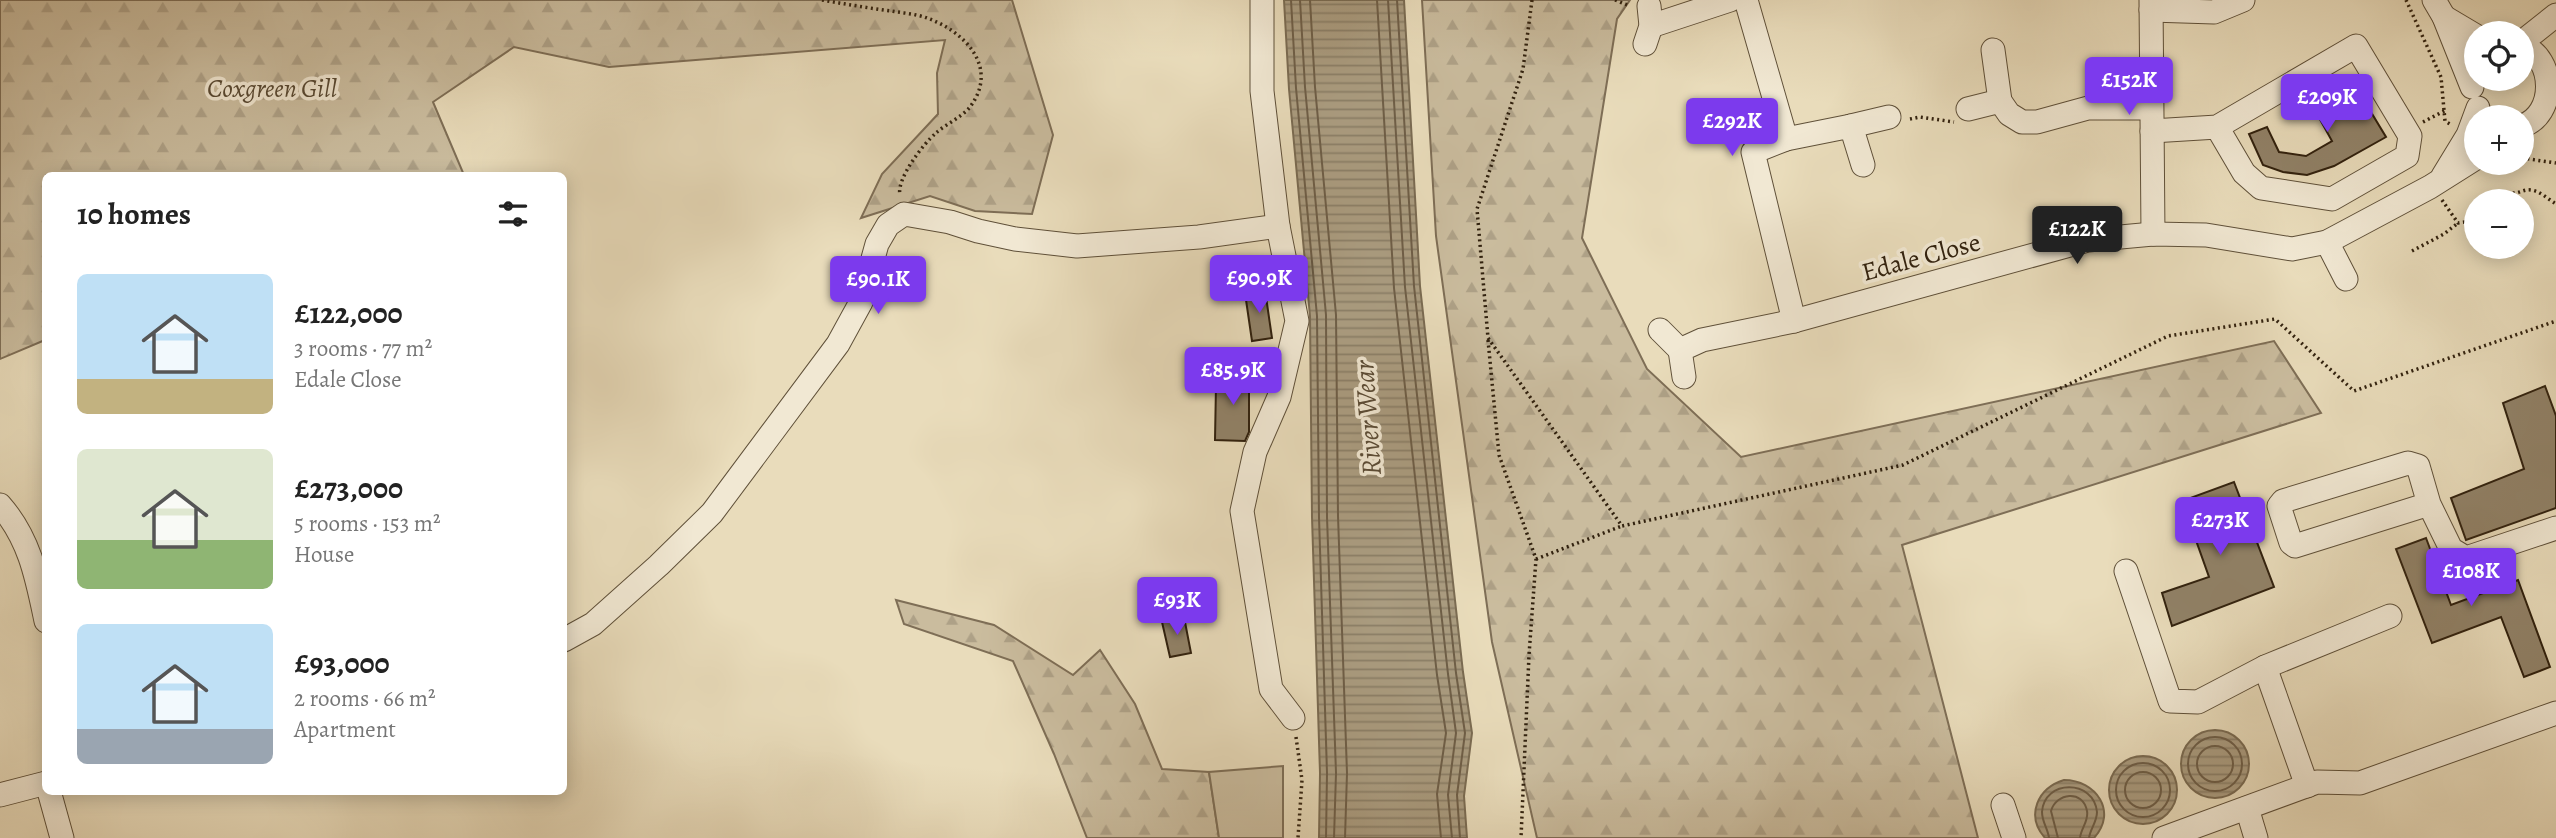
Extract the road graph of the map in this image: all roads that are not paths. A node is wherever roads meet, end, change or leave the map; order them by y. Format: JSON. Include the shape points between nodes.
{"nodes":[{"id":1,"x":1262,"y":0,"type":"edge"},
{"id":2,"x":1730,"y":0,"type":"edge"},
{"id":3,"x":1746,"y":0,"type":"edge"},
{"id":4,"x":2243,"y":0,"type":"edge"},
{"id":5,"x":2151,"y":5,"type":"edge"},
{"id":6,"x":2439,"y":8,"type":"edge"},
{"id":7,"x":2556,"y":15,"type":"edge"},
{"id":8,"x":1648,"y":25,"type":"dead end"},
{"id":9,"x":2464,"y":27,"type":"edge"},
{"id":10,"x":2534,"y":34,"type":"edge"},
{"id":11,"x":1993,"y":50,"type":"dead end"},
{"id":12,"x":2534,"y":51,"type":"edge"},
{"id":13,"x":2554,"y":69,"type":"edge"},
{"id":14,"x":2478,"y":95,"type":"edge"},
{"id":15,"x":2000,"y":101,"type":"junction"},
{"id":16,"x":2151,"y":108,"type":"junction"},
{"id":17,"x":1968,"y":109,"type":"road end"},
{"id":18,"x":1889,"y":117,"type":"road end"},
{"id":19,"x":2538,"y":124,"type":"edge"},
{"id":20,"x":1851,"y":125,"type":"junction"},
{"id":21,"x":2217,"y":127,"type":"junction"},
{"id":22,"x":2152,"y":131,"type":"junction"},
{"id":23,"x":1786,"y":139,"type":"junction"},
{"id":24,"x":1863,"y":164,"type":"dead end"},
{"id":25,"x":2464,"y":165,"type":"edge"},
{"id":26,"x":2435,"y":183,"type":"junction"},
{"id":27,"x":1278,"y":226,"type":"junction"},
{"id":28,"x":2153,"y":234,"type":"junction"},
{"id":29,"x":2327,"y":242,"type":"junction"},
{"id":30,"x":2346,"y":279,"type":"dead end"},
{"id":31,"x":1794,"y":321,"type":"junction"},
{"id":32,"x":1660,"y":330,"type":"dead end"},
{"id":33,"x":1680,"y":350,"type":"junction"},
{"id":34,"x":1684,"y":377,"type":"dead end"},
{"id":35,"x":2429,"y":504,"type":"junction"},
{"id":36,"x":0,"y":505,"type":"edge"},
{"id":37,"x":2554,"y":534,"type":"edge"},
{"id":38,"x":2126,"y":571,"type":"dead end"},
{"id":39,"x":42,"y":600,"type":"edge"},
{"id":40,"x":2390,"y":616,"type":"dead end"},
{"id":41,"x":567,"y":638,"type":"edge"},
{"id":42,"x":2264,"y":667,"type":"junction"},
{"id":43,"x":2556,"y":713,"type":"edge"},
{"id":44,"x":1293,"y":718,"type":"road end"},
{"id":45,"x":42,"y":784,"type":"edge"},
{"id":46,"x":2307,"y":786,"type":"junction"},
{"id":47,"x":0,"y":795,"type":"edge"},
{"id":48,"x":50,"y":795,"type":"edge"},
{"id":49,"x":2003,"y":805,"type":"dead end"},
{"id":50,"x":2247,"y":808,"type":"junction"},
{"id":51,"x":62,"y":838,"type":"edge"},
{"id":52,"x":2014,"y":838,"type":"edge"},
{"id":53,"x":2164,"y":838,"type":"edge"},
{"id":54,"x":2256,"y":838,"type":"edge"}],
"edges":[{"from":1,"to":27,"type":"street","via":[[1262,91]]},
{"from":2,"to":8,"type":"street"},
{"from":3,"to":23,"type":"street"},
{"from":4,"to":5,"type":"street","via":[[2214,12]]},
{"from":5,"to":16,"type":"street"},
{"from":6,"to":9,"type":"street"},
{"from":6,"to":14,"type":"street"},
{"from":7,"to":10,"type":"street"},
{"from":11,"to":15,"type":"street"},
{"from":12,"to":13,"type":"street"},
{"from":13,"to":19,"type":"street","via":[[2550,104]]},
{"from":14,"to":26,"type":"street","via":[[2468,135]]},
{"from":15,"to":16,"type":"street","via":[[2022,122],[2088,107]]},
{"from":15,"to":17,"type":"street"},
{"from":16,"to":22,"type":"street"},
{"from":18,"to":20,"type":"street"},
{"from":20,"to":23,"type":"street"},
{"from":20,"to":24,"type":"street"},
{"from":21,"to":21,"type":"street","via":[[2356,46],[2410,136],[2407,156],[2332,199],[2261,188],[2244,173]]},
{"from":21,"to":22,"type":"street"},
{"from":22,"to":28,"type":"street"},
{"from":23,"to":31,"type":"street","via":[[1753,152]]},
{"from":25,"to":26,"type":"street","name":"Edale Close"},
{"from":26,"to":29,"type":"street","name":"Edale Close"},
{"from":27,"to":41,"type":"street","via":[[1077,246],[1015,239],[904,214],[888,225],[877,244],[861,302],[838,344],[712,513],[593,624]]},
{"from":27,"to":44,"type":"street","via":[[1297,321],[1279,397],[1255,452],[1242,511],[1271,689]]},
{"from":28,"to":29,"type":"street","name":"Edale Close","via":[[2206,235],[2292,249]]},
{"from":28,"to":31,"type":"street","name":"Edale Close","via":[[2088,240]]},
{"from":29,"to":30,"type":"street"},
{"from":31,"to":33,"type":"street","name":"Edale Close","via":[[1702,340]]},
{"from":32,"to":33,"type":"street"},
{"from":33,"to":34,"type":"street"},
{"from":35,"to":35,"type":"street","via":[[2295,546],[2279,506],[2408,463],[2418,466]]},
{"from":35,"to":37,"type":"street","via":[[2451,550],[2466,558]]},
{"from":36,"to":39,"type":"street","via":[[26,542]]},
{"from":38,"to":42,"type":"street","via":[[2170,701],[2198,702]]},
{"from":40,"to":42,"type":"street"},
{"from":42,"to":46,"type":"street"},
{"from":43,"to":46,"type":"street","via":[[2360,783]]},
{"from":45,"to":47,"type":"street"},
{"from":46,"to":50,"type":"street"},
{"from":48,"to":51,"type":"street"},
{"from":49,"to":52,"type":"street"},
{"from":50,"to":53,"type":"street"},
{"from":50,"to":54,"type":"street"}]}
